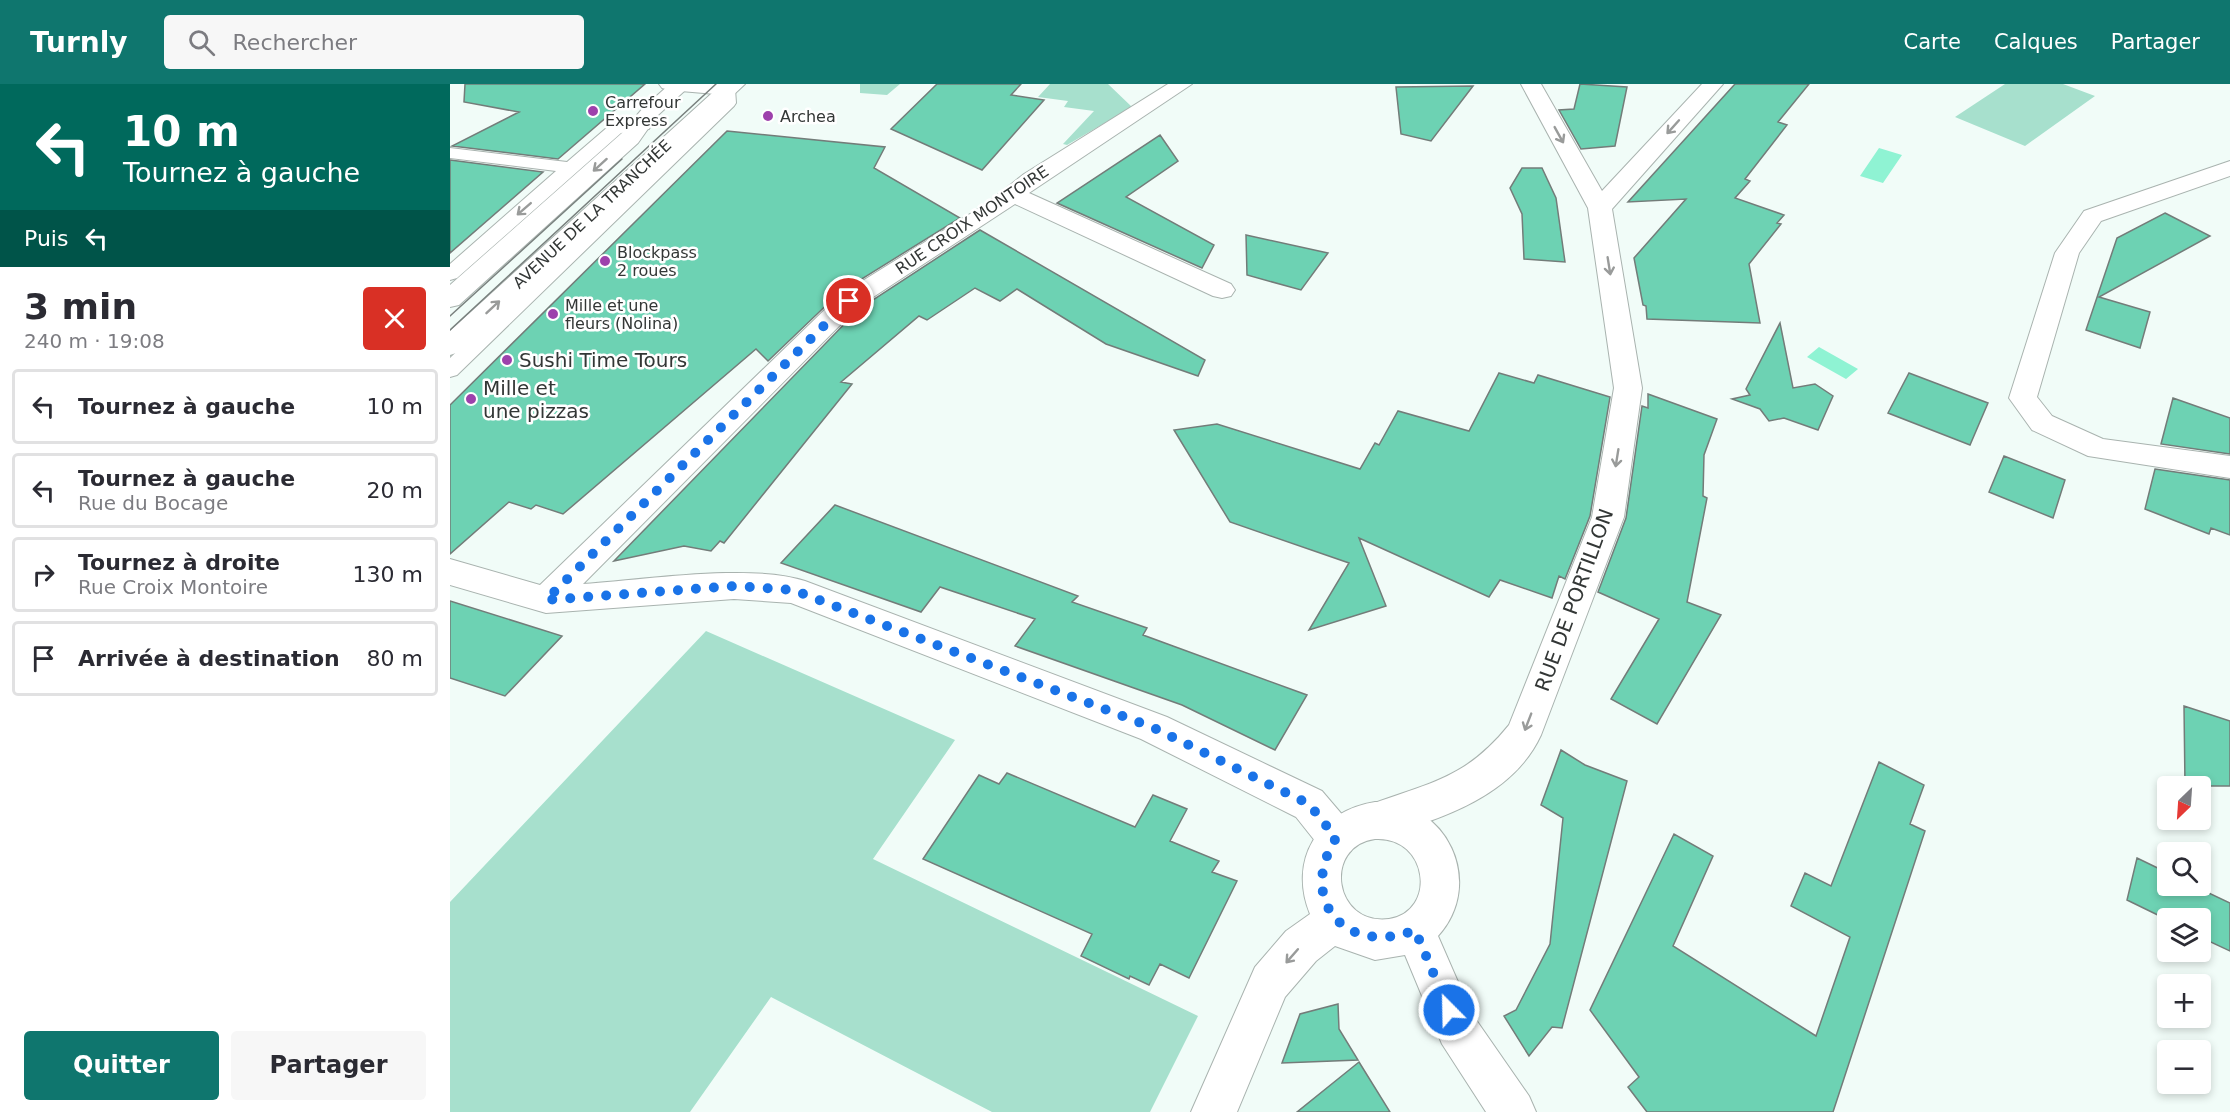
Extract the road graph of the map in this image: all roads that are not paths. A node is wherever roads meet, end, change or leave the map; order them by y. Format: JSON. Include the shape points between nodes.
{"nodes":[{"id":1,"x":677,"y":84,"type":"edge"},
{"id":2,"x":1182,"y":84,"type":"edge"},
{"id":3,"x":1531,"y":84,"type":"edge"},
{"id":4,"x":1713,"y":84,"type":"edge"},
{"id":5,"x":731,"y":86,"type":"edge"},
{"id":6,"x":643,"y":125,"type":"junction"},
{"id":7,"x":450,"y":153,"type":"edge"},
{"id":8,"x":571,"y":168,"type":"junction"},
{"id":9,"x":2230,"y":168,"type":"edge"},
{"id":10,"x":1013,"y":194,"type":"junction"},
{"id":11,"x":1600,"y":208,"type":"junction"},
{"id":12,"x":450,"y":274,"type":"edge"},
{"id":13,"x":1221,"y":290,"type":"dead end"},
{"id":14,"x":450,"y":299,"type":"edge"},
{"id":15,"x":450,"y":346,"type":"edge"},
{"id":16,"x":450,"y":370,"type":"edge"},
{"id":17,"x":2230,"y":467,"type":"edge"},
{"id":18,"x":450,"y":572,"type":"edge"},
{"id":19,"x":546,"y":600,"type":"junction"},
{"id":20,"x":1378,"y":820,"type":"junction"},
{"id":21,"x":1336,"y":838,"type":"junction"},
{"id":22,"x":1337,"y":919,"type":"junction"},
{"id":23,"x":1415,"y":930,"type":"junction"},
{"id":24,"x":1214,"y":1112,"type":"edge"},
{"id":25,"x":1513,"y":1112,"type":"edge"}],
"edges":[{"from":1,"to":5,"type":"street"},
{"from":1,"to":6,"type":"street","name":"AVENUE DE LA TRANCHÉE"},
{"from":2,"to":10,"type":"street","name":"RUE CROIX MONTOIRE"},
{"from":3,"to":11,"type":"street","one_way":true},
{"from":4,"to":11,"type":"street","one_way":true},
{"from":15,"to":5,"type":"street","name":"AVENUE DE LA TRANCHÉE","one_way":true},
{"from":5,"to":16,"type":"lane","via":[[728,103]]},
{"from":6,"to":8,"type":"lane","via":[[616,129]]},
{"from":6,"to":14,"type":"street","name":"AVENUE DE LA TRANCHÉE","one_way":true},
{"from":7,"to":8,"type":"lane"},
{"from":8,"to":12,"type":"lane","one_way":true},
{"from":9,"to":17,"type":"street","via":[[2092,216],[2067,252],[2023,398],[2042,423],[2098,448]]},
{"from":10,"to":13,"type":"street"},
{"from":10,"to":19,"type":"street","name":"RUE CROIX MONTOIRE","via":[[849,301]]},
{"from":11,"to":20,"type":"street","name":"RUE DE PORTILLON","one_way":true,"via":[[1628,388],[1608,517],[1523,735],[1508,757],[1465,791]]},
{"from":18,"to":19,"type":"street"},
{"from":19,"to":21,"type":"street","via":[[734,586],[793,590],[1154,728],[1309,804]]},
{"from":20,"to":21,"type":"street","via":[[1358,824]]},
{"from":20,"to":23,"type":"street","via":[[1398,823],[1416,832],[1438,860],[1443,879],[1440,898],[1431,917]]},
{"from":21,"to":22,"type":"street","via":[[1325,856],[1320,879],[1325,901]]},
{"from":22,"to":23,"type":"street","via":[[1353,932],[1374,939],[1395,938]]},
{"from":22,"to":24,"type":"street","one_way":true,"via":[[1301,946],[1270,982]]},
{"from":23,"to":25,"type":"street","via":[[1457,1029]]}]}
